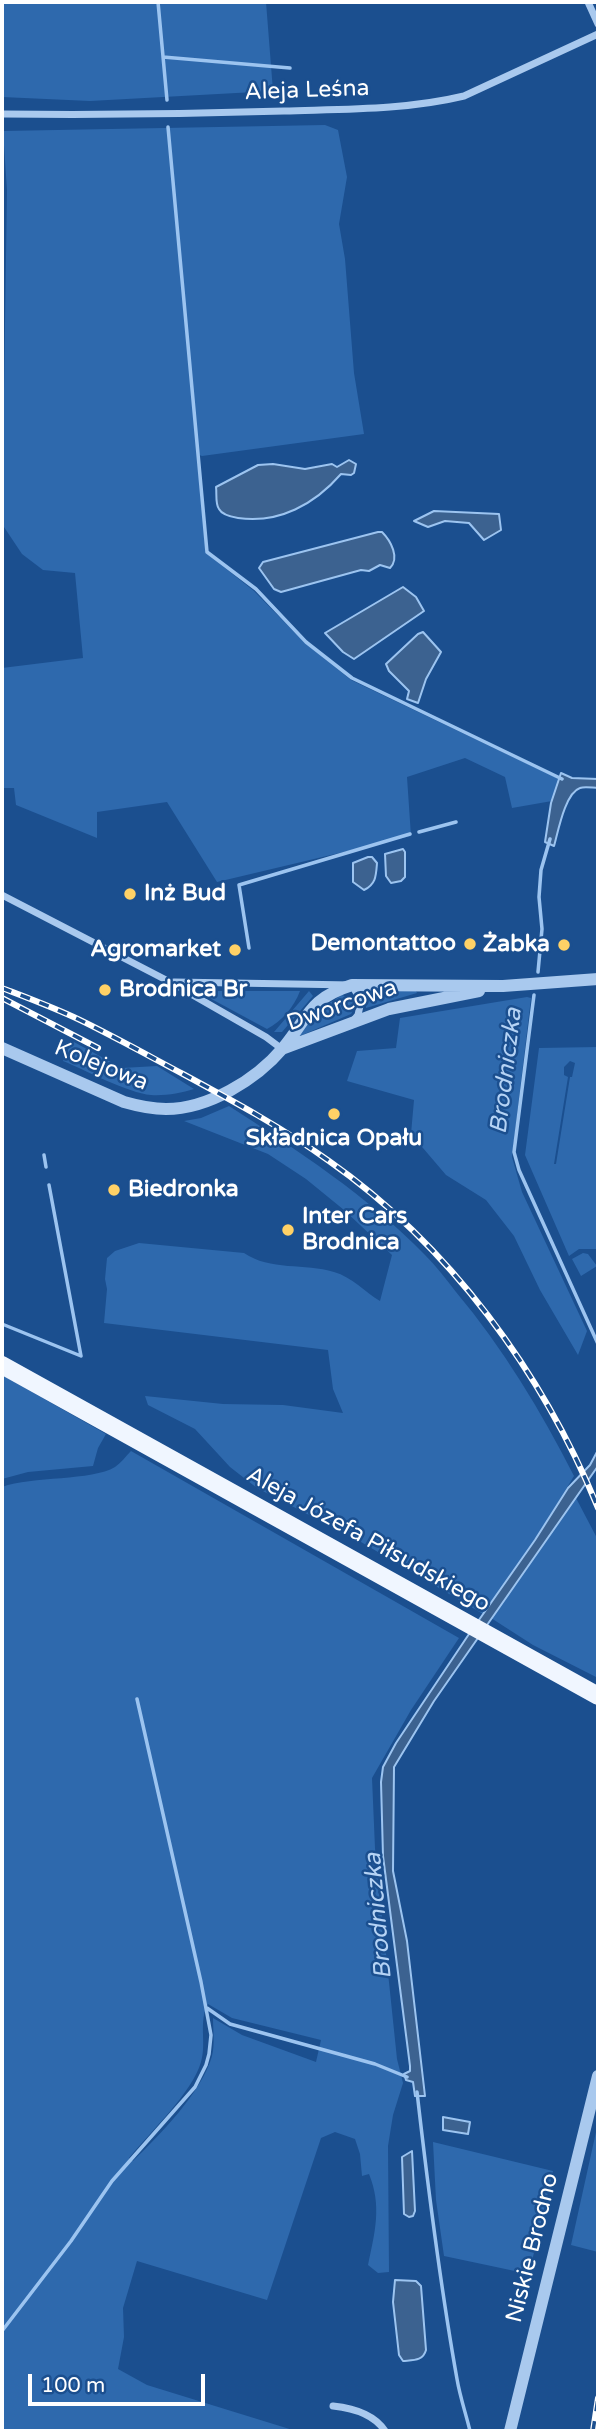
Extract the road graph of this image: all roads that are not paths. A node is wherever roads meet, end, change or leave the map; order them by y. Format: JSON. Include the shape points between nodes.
{"nodes":[{"id":1,"x":588,"y":2,"type":"edge"},
{"id":2,"x":598,"y":24,"type":"edge"},
{"id":3,"x":598,"y":34,"type":"edge"},
{"id":4,"x":2,"y":114,"type":"edge"},
{"id":5,"x":2,"y":895,"type":"edge"},
{"id":6,"x":598,"y":979,"type":"edge"},
{"id":7,"x":170,"y":982,"type":"junction"},
{"id":8,"x":352,"y":985,"type":"junction"},
{"id":9,"x":503,"y":986,"type":"junction"},
{"id":10,"x":352,"y":1021,"type":"junction"},
{"id":11,"x":2,"y":1048,"type":"edge"},
{"id":12,"x":282,"y":1049,"type":"junction"},
{"id":13,"x":2,"y":1365,"type":"edge"},
{"id":14,"x":598,"y":1696,"type":"edge"},
{"id":15,"x":598,"y":2076,"type":"edge"},
{"id":16,"x":333,"y":2406,"type":"dead end"},
{"id":17,"x":385,"y":2431,"type":"edge"},
{"id":18,"x":510,"y":2431,"type":"edge"}],
"edges":[{"from":1,"to":2,"type":"street"},
{"from":3,"to":4,"type":"street","name":"Aleja Leśna","via":[[464,96],[443,101],[376,108],[177,114]]},
{"from":5,"to":7,"type":"street","name":"Dworcowa"},
{"from":6,"to":9,"type":"street","name":"Dworcowa"},
{"from":7,"to":8,"type":"street","name":"Dworcowa"},
{"from":7,"to":12,"type":"street","name":"Dworcowa"},
{"from":8,"to":9,"type":"street","name":"Dworcowa"},
{"from":8,"to":10,"type":"street","via":[[361,1001]]},
{"from":8,"to":12,"type":"street","name":"Kolejowa","via":[[319,1000]]},
{"from":9,"to":10,"type":"street","name":"Dworcowa"},
{"from":10,"to":12,"type":"street","name":"Dworcowa"},
{"from":11,"to":12,"type":"street","name":"Kolejowa","via":[[124,1102],[169,1109],[204,1102],[231,1090]]},
{"from":13,"to":14,"type":"main road","name":"Aleja Józefa Piłsudskiego"},
{"from":15,"to":18,"type":"street","name":"Niskie Brodno"},
{"from":16,"to":17,"type":"street","via":[[363,2413]]}]}
